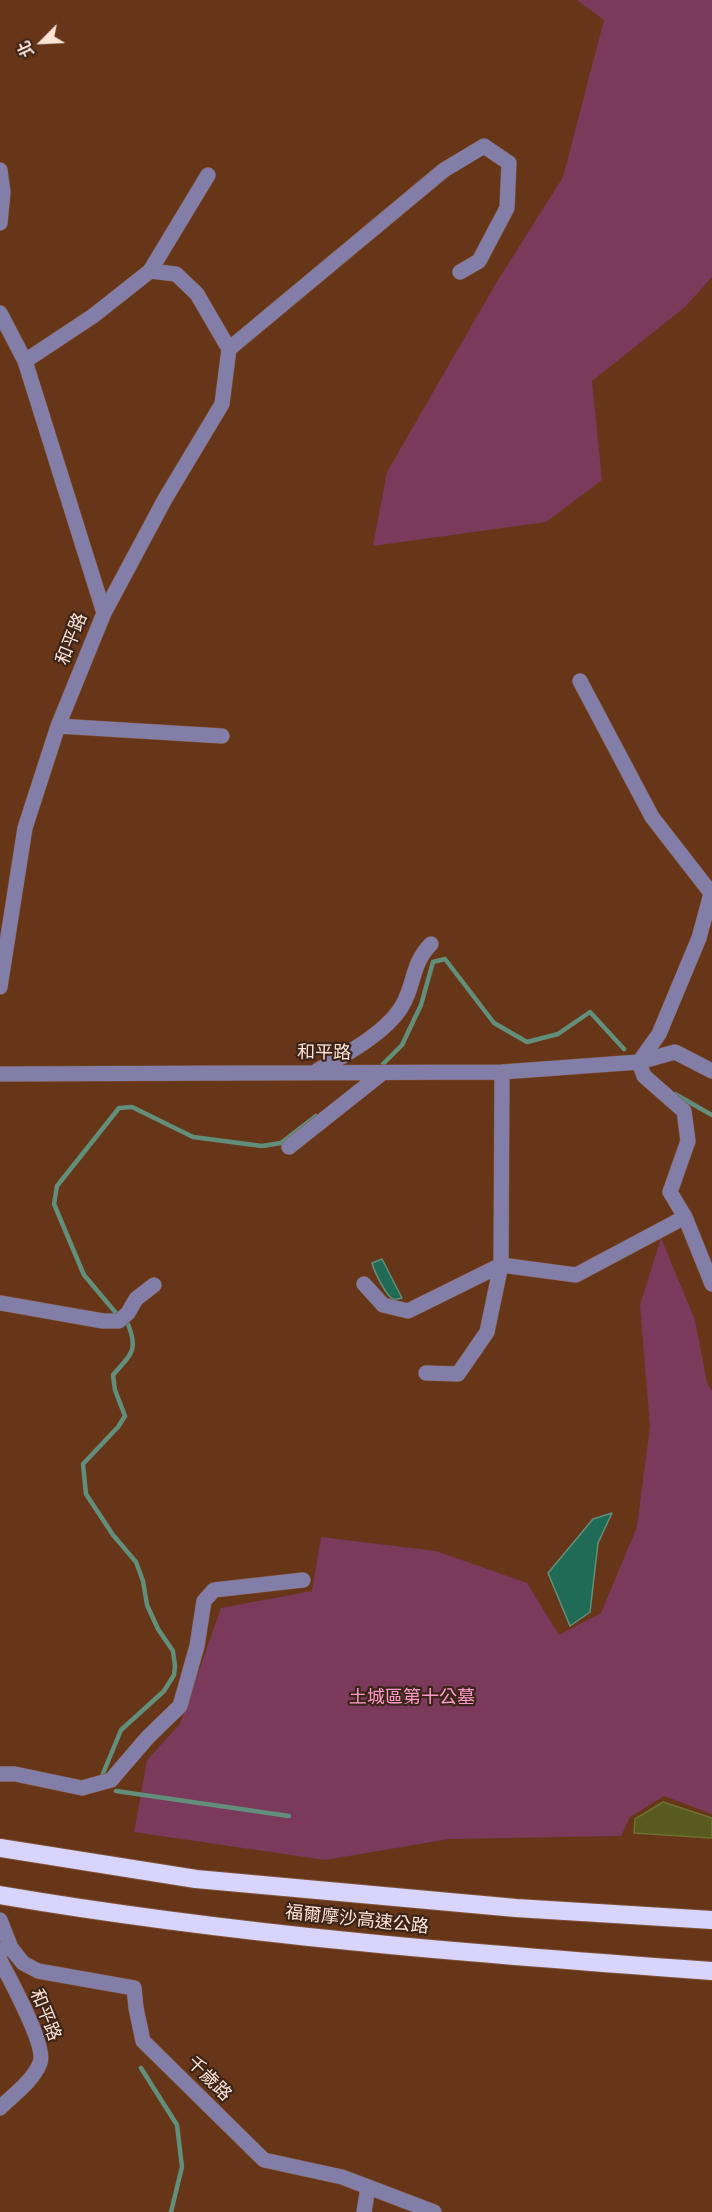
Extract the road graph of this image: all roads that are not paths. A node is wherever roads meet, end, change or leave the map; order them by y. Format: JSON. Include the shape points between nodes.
{"nodes":[{"id":1,"x":0,"y":170,"type":"edge"},
{"id":2,"x":208,"y":175,"type":"dead end"},
{"id":3,"x":0,"y":223,"type":"edge"},
{"id":4,"x":150,"y":270,"type":"junction"},
{"id":5,"x":460,"y":272,"type":"dead end"},
{"id":6,"x":0,"y":313,"type":"edge"},
{"id":7,"x":229,"y":349,"type":"junction"},
{"id":8,"x":25,"y":361,"type":"junction"},
{"id":9,"x":104,"y":613,"type":"junction"},
{"id":10,"x":579,"y":681,"type":"dead end"},
{"id":11,"x":58,"y":726,"type":"junction"},
{"id":12,"x":222,"y":736,"type":"dead end"},
{"id":13,"x":711,"y":891,"type":"edge"},
{"id":14,"x":431,"y":944,"type":"dead end"},
{"id":15,"x":0,"y":987,"type":"edge"},
{"id":16,"x":639,"y":1062,"type":"junction"},
{"id":17,"x":315,"y":1071,"type":"junction"},
{"id":18,"x":712,"y":1071,"type":"edge"},
{"id":19,"x":502,"y":1072,"type":"junction"},
{"id":20,"x":0,"y":1074,"type":"edge"},
{"id":21,"x":381,"y":1074,"type":"junction"},
{"id":22,"x":289,"y":1147,"type":"dead end"},
{"id":23,"x":685,"y":1217,"type":"junction"},
{"id":24,"x":501,"y":1265,"type":"junction"},
{"id":25,"x":364,"y":1284,"type":"dead end"},
{"id":26,"x":712,"y":1284,"type":"edge"},
{"id":27,"x":154,"y":1285,"type":"dead end"},
{"id":28,"x":0,"y":1303,"type":"edge"},
{"id":29,"x":426,"y":1373,"type":"dead end"},
{"id":30,"x":303,"y":1580,"type":"dead end"},
{"id":31,"x":0,"y":1774,"type":"edge"},
{"id":32,"x":0,"y":1848,"type":"edge"},
{"id":33,"x":7,"y":1896,"type":"edge"},
{"id":34,"x":0,"y":1920,"type":"edge"},
{"id":35,"x":712,"y":1920,"type":"edge"},
{"id":36,"x":6,"y":1949,"type":"edge"},
{"id":37,"x":0,"y":1960,"type":"edge"},
{"id":38,"x":712,"y":1971,"type":"edge"},
{"id":39,"x":0,"y":2108,"type":"edge"},
{"id":40,"x":368,"y":2187,"type":"junction"},
{"id":41,"x":364,"y":2212,"type":"edge"},
{"id":42,"x":434,"y":2212,"type":"edge"}],
"edges":[{"from":1,"to":3,"type":"street"},
{"from":2,"to":4,"type":"street"},
{"from":4,"to":7,"type":"street","via":[[176,274],[197,294]]},
{"from":4,"to":8,"type":"street","via":[[93,316]]},
{"from":5,"to":7,"type":"street","via":[[479,261],[507,208],[509,163],[484,146],[444,170]]},
{"from":6,"to":8,"type":"street","name":"和平路"},
{"from":7,"to":9,"type":"street","via":[[222,404]]},
{"from":8,"to":9,"type":"street","name":"和平路"},
{"from":9,"to":11,"type":"street","name":"和平路"},
{"from":10,"to":13,"type":"street","via":[[652,817]]},
{"from":11,"to":12,"type":"street"},
{"from":11,"to":15,"type":"street","name":"和平路","via":[[25,828]]},
{"from":13,"to":16,"type":"street","via":[[699,938],[659,1034]]},
{"from":14,"to":17,"type":"street","via":[[421,955],[403,1006],[387,1024],[336,1061]]},
{"from":16,"to":18,"type":"street","name":"和平路","via":[[675,1052]]},
{"from":16,"to":19,"type":"street","name":"和平路"},
{"from":16,"to":23,"type":"street","via":[[644,1076],[684,1111],[688,1141],[670,1192]]},
{"from":17,"to":20,"type":"street","name":"和平路"},
{"from":17,"to":21,"type":"street","name":"和平路"},
{"from":19,"to":21,"type":"street","name":"和平路"},
{"from":19,"to":24,"type":"street"},
{"from":21,"to":22,"type":"street"},
{"from":23,"to":24,"type":"street","via":[[576,1275]]},
{"from":23,"to":26,"type":"street"},
{"from":24,"to":25,"type":"street","via":[[408,1311],[383,1305]]},
{"from":24,"to":29,"type":"street","via":[[487,1332],[458,1374]]},
{"from":27,"to":28,"type":"street","via":[[136,1299],[119,1321]]},
{"from":30,"to":31,"type":"street","via":[[214,1590],[204,1601],[197,1646],[180,1706],[111,1780],[82,1788]]},
{"from":32,"to":35,"type":"highway","name":"福爾摩沙高速公路","via":[[196,1879],[516,1908]]},
{"from":33,"to":38,"type":"highway","name":"福爾摩沙高速公路","via":[[199,1924],[509,1957]]},
{"from":34,"to":36,"type":"street"},
{"from":36,"to":40,"type":"street","name":"千歲路","via":[[38,1971],[134,1988],[143,2041],[264,2160],[342,2177]]},
{"from":37,"to":39,"type":"street","name":"和平路","via":[[40,2043],[41,2061]]},
{"from":40,"to":41,"type":"street"},
{"from":40,"to":42,"type":"street","name":"千歲路"}]}
